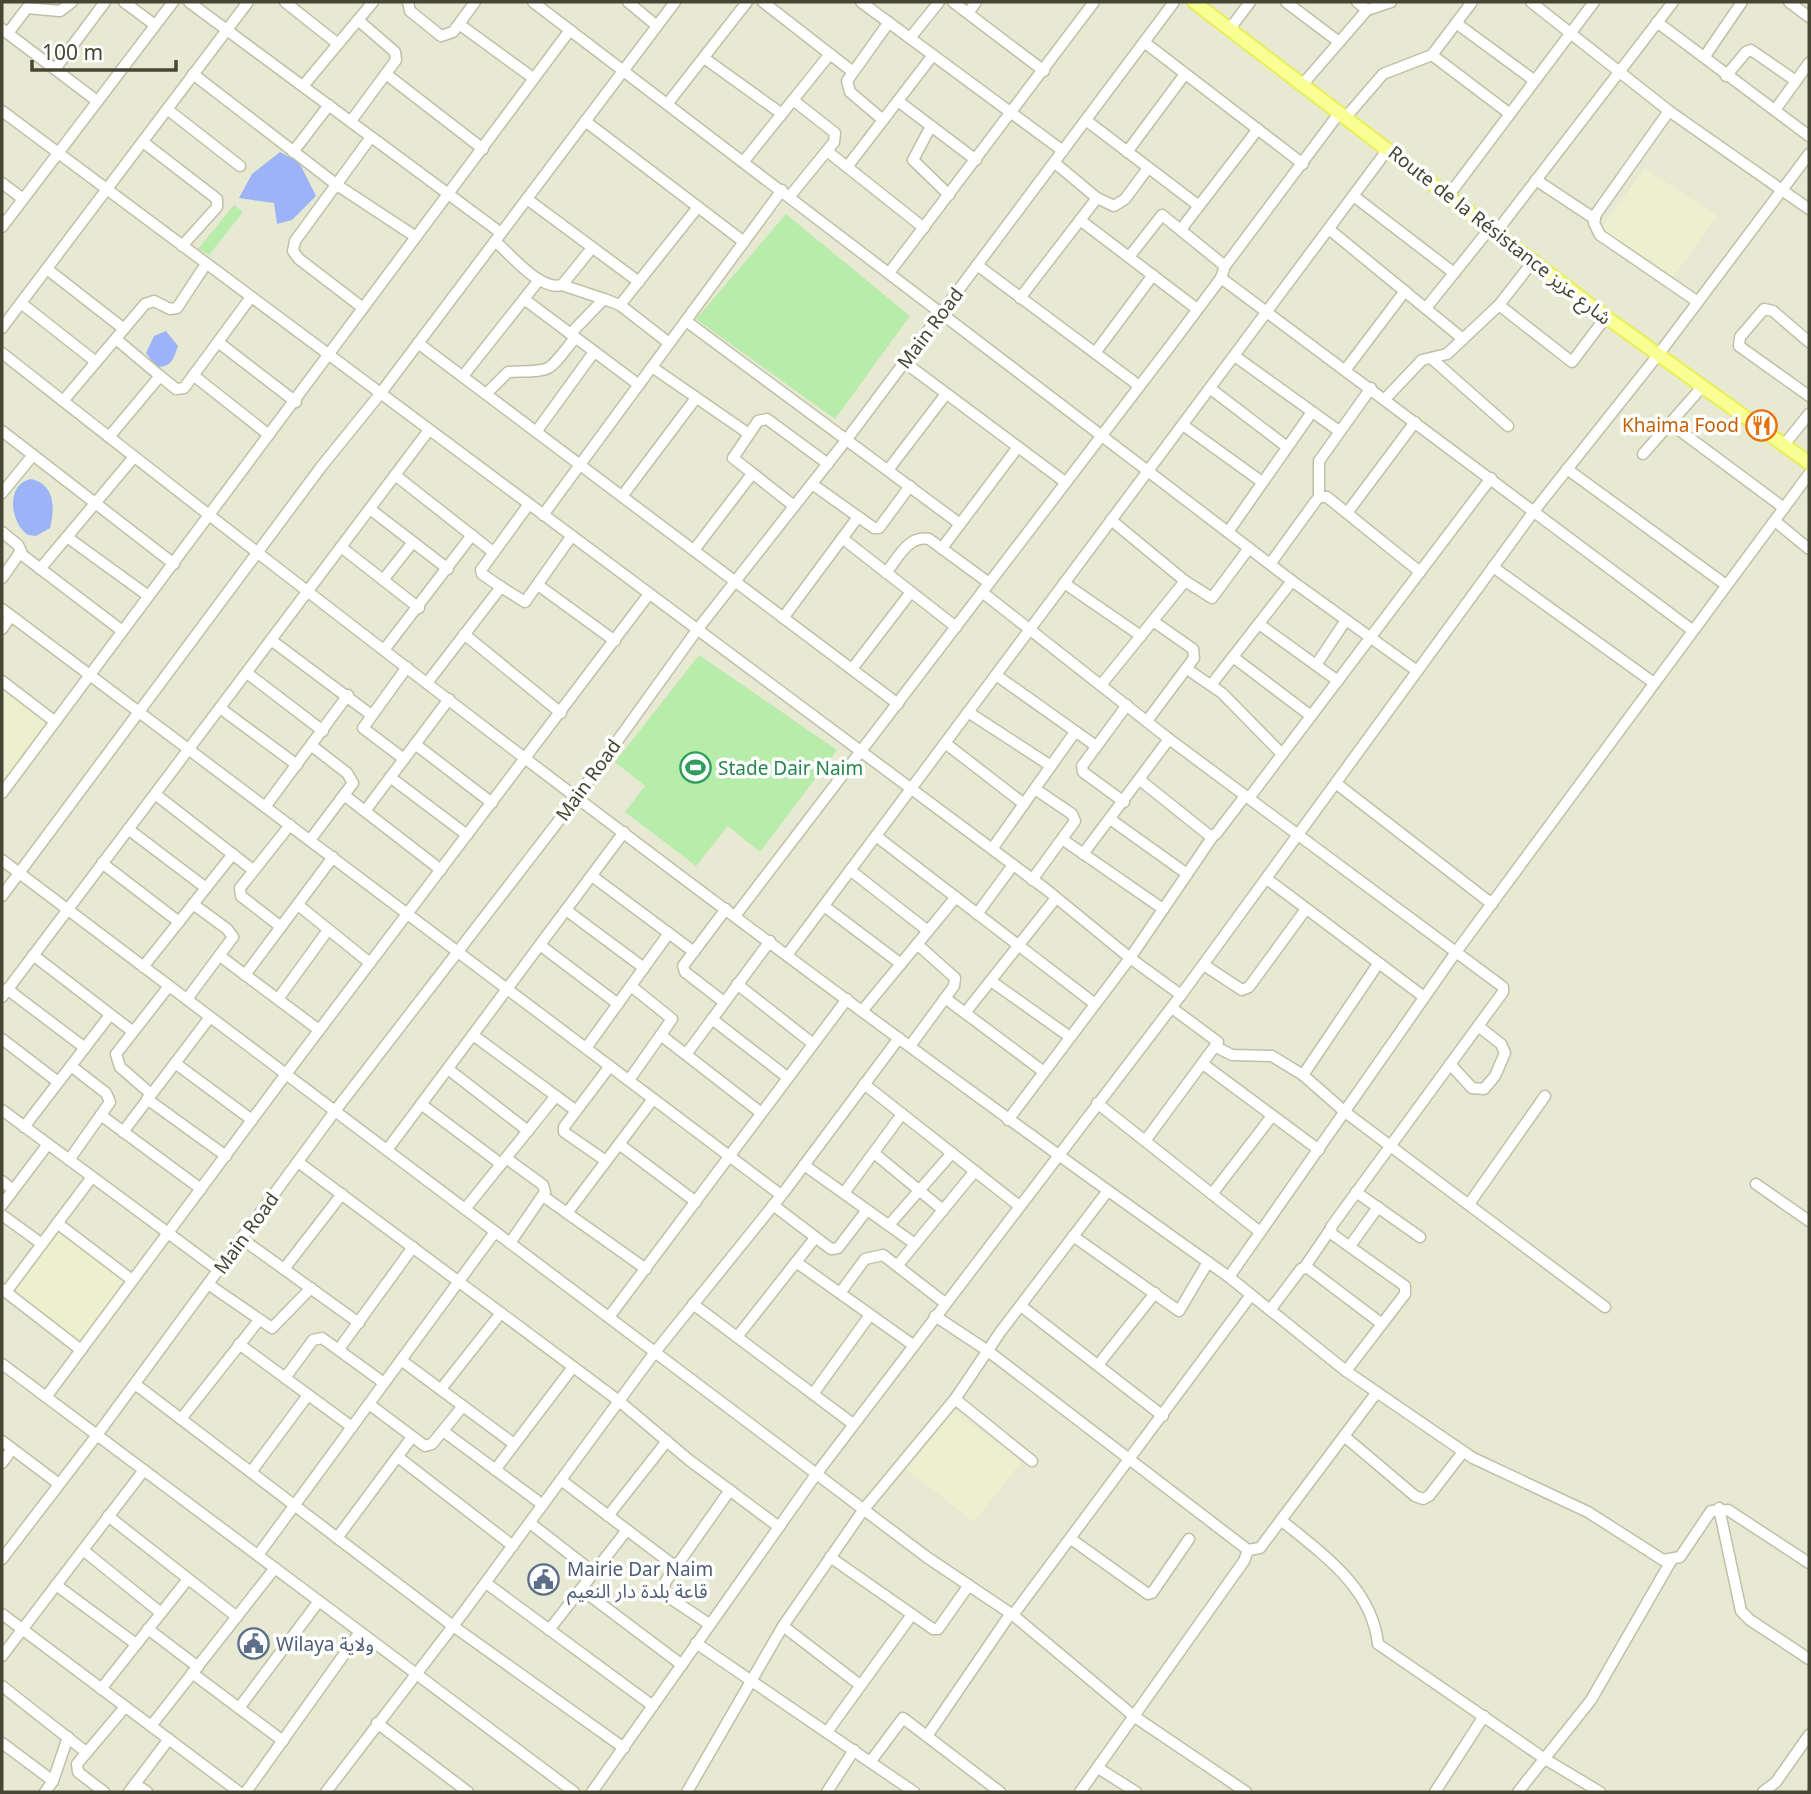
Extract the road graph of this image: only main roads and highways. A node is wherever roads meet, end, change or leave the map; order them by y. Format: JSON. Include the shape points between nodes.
{"nodes":[{"id":1,"x":1194,"y":2,"type":"edge"},
{"id":2,"x":1809,"y":463,"type":"edge"}],
"edges":[{"from":1,"to":2,"type":"main road","name":"Route de la Résistance شارع عزيز","via":[[1606,317]]}]}
